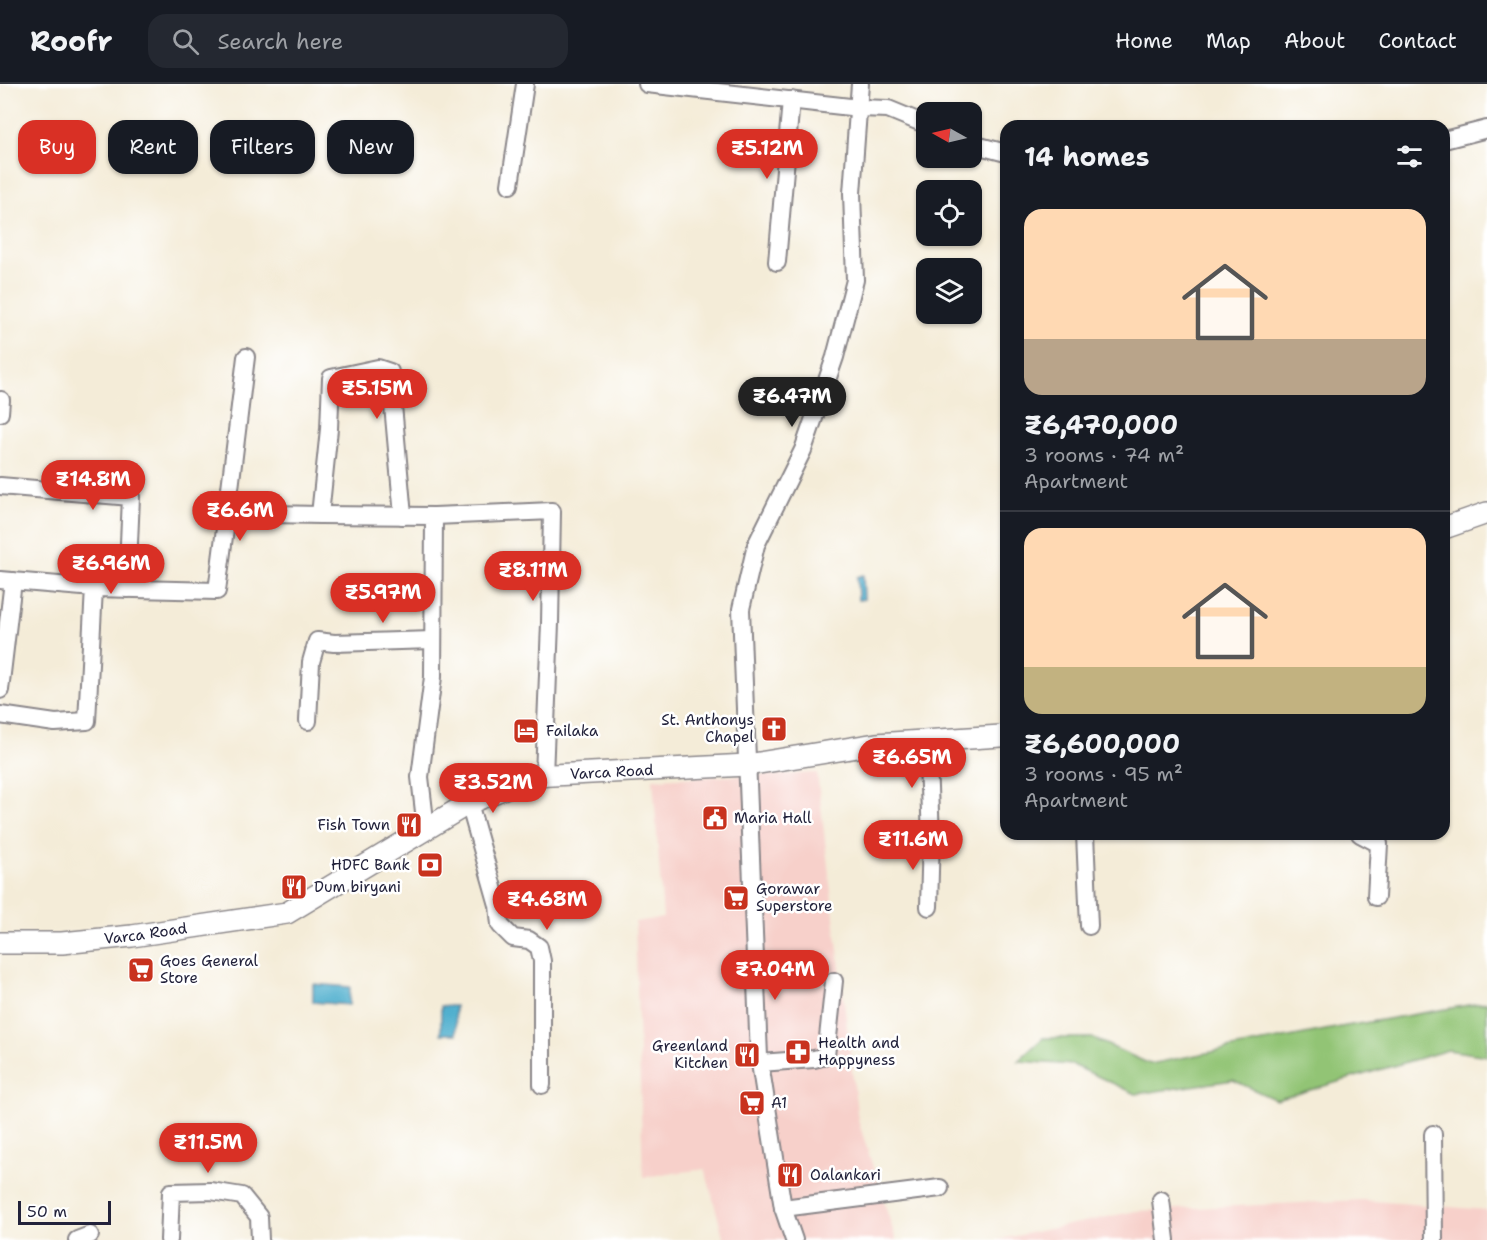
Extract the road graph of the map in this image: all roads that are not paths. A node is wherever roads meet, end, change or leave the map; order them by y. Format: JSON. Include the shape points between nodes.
{"nodes":[{"id":1,"x":525,"y":84,"type":"edge"},
{"id":2,"x":648,"y":84,"type":"edge"},
{"id":3,"x":860,"y":84,"type":"edge"},
{"id":4,"x":791,"y":100,"type":"junction"},
{"id":5,"x":859,"y":108,"type":"junction"},
{"id":6,"x":916,"y":121,"type":"edge"},
{"id":7,"x":1487,"y":129,"type":"edge"},
{"id":8,"x":1450,"y":138,"type":"edge"},
{"id":9,"x":982,"y":147,"type":"edge"},
{"id":10,"x":1000,"y":151,"type":"edge"},
{"id":11,"x":510,"y":185,"type":"dead end"},
{"id":12,"x":777,"y":262,"type":"dead end"},
{"id":13,"x":246,"y":357,"type":"dead end"},
{"id":14,"x":0,"y":486,"type":"edge"},
{"id":15,"x":226,"y":513,"type":"junction"},
{"id":16,"x":1487,"y":513,"type":"edge"},
{"id":17,"x":320,"y":515,"type":"junction"},
{"id":18,"x":403,"y":516,"type":"junction"},
{"id":19,"x":434,"y":516,"type":"junction"},
{"id":20,"x":1450,"y":526,"type":"edge"},
{"id":21,"x":6,"y":580,"type":"edge"},
{"id":22,"x":94,"y":588,"type":"junction"},
{"id":23,"x":127,"y":589,"type":"junction"},
{"id":24,"x":433,"y":640,"type":"junction"},
{"id":25,"x":0,"y":690,"type":"edge"},
{"id":26,"x":0,"y":715,"type":"edge"},
{"id":27,"x":308,"y":721,"type":"dead end"},
{"id":28,"x":1000,"y":735,"type":"edge"},
{"id":29,"x":927,"y":741,"type":"junction"},
{"id":30,"x":747,"y":765,"type":"junction"},
{"id":31,"x":544,"y":776,"type":"junction"},
{"id":32,"x":469,"y":803,"type":"junction"},
{"id":33,"x":426,"y":829,"type":"junction"},
{"id":34,"x":1085,"y":840,"type":"edge"},
{"id":35,"x":1371,"y":840,"type":"edge"},
{"id":36,"x":1376,"y":897,"type":"dead end"},
{"id":37,"x":929,"y":907,"type":"dead end"},
{"id":38,"x":1089,"y":926,"type":"dead end"},
{"id":39,"x":0,"y":943,"type":"edge"},
{"id":40,"x":834,"y":981,"type":"dead end"},
{"id":41,"x":760,"y":1063,"type":"junction"},
{"id":42,"x":542,"y":1085,"type":"dead end"},
{"id":43,"x":1433,"y":1134,"type":"dead end"},
{"id":44,"x":940,"y":1188,"type":"dead end"},
{"id":45,"x":1161,"y":1200,"type":"dead end"},
{"id":46,"x":783,"y":1208,"type":"junction"},
{"id":47,"x":169,"y":1240,"type":"edge"},
{"id":48,"x":260,"y":1240,"type":"edge"},
{"id":49,"x":794,"y":1240,"type":"edge"},
{"id":50,"x":1166,"y":1240,"type":"edge"},
{"id":51,"x":1434,"y":1240,"type":"edge"}],
"edges":[{"from":1,"to":11,"type":"street"},
{"from":2,"to":4,"type":"street"},
{"from":3,"to":5,"type":"street"},
{"from":4,"to":5,"type":"street"},
{"from":4,"to":12,"type":"street"},
{"from":5,"to":6,"type":"street","via":[[888,109]]},
{"from":5,"to":30,"type":"street","via":[[852,193],[855,280],[835,357],[802,450],[756,545],[741,609]]},
{"from":7,"to":8,"type":"street"},
{"from":9,"to":10,"type":"street"},
{"from":13,"to":15,"type":"street"},
{"from":14,"to":23,"type":"street","via":[[131,497]]},
{"from":15,"to":17,"type":"street"},
{"from":15,"to":23,"type":"street","via":[[217,591]]},
{"from":16,"to":20,"type":"main road"},
{"from":17,"to":18,"type":"street"},
{"from":17,"to":18,"type":"street","via":[[331,378],[378,368],[390,372]]},
{"from":18,"to":19,"type":"street"},
{"from":19,"to":24,"type":"street"},
{"from":19,"to":31,"type":"street","via":[[552,511]]},
{"from":21,"to":22,"type":"street"},
{"from":21,"to":25,"type":"street"},
{"from":22,"to":23,"type":"street"},
{"from":22,"to":26,"type":"street","via":[[87,721],[55,723]]},
{"from":24,"to":27,"type":"street","via":[[317,641],[311,662]]},
{"from":24,"to":33,"type":"street","via":[[433,677],[420,777]]},
{"from":28,"to":29,"type":"main road","name":"Varca Road"},
{"from":29,"to":30,"type":"main road","name":"Varca Road","via":[[876,744]]},
{"from":29,"to":37,"type":"street"},
{"from":30,"to":31,"type":"main road","name":"Varca Road"},
{"from":30,"to":41,"type":"street"},
{"from":31,"to":32,"type":"main road","name":"Varca Road","via":[[533,776]]},
{"from":32,"to":33,"type":"main road","name":"Varca Road"},
{"from":32,"to":42,"type":"street","via":[[500,925],[513,938],[529,940],[539,947]]},
{"from":33,"to":39,"type":"main road","name":"Varca Road","via":[[287,913],[62,943]]},
{"from":34,"to":38,"type":"street"},
{"from":35,"to":36,"type":"street","via":[[1379,844]]},
{"from":40,"to":41,"type":"street","via":[[826,1056]]},
{"from":41,"to":46,"type":"street"},
{"from":43,"to":51,"type":"street"},
{"from":44,"to":46,"type":"street"},
{"from":45,"to":50,"type":"street"},
{"from":46,"to":49,"type":"street"},
{"from":47,"to":48,"type":"street","via":[[171,1192],[211,1191],[243,1196],[259,1217]]}]}
